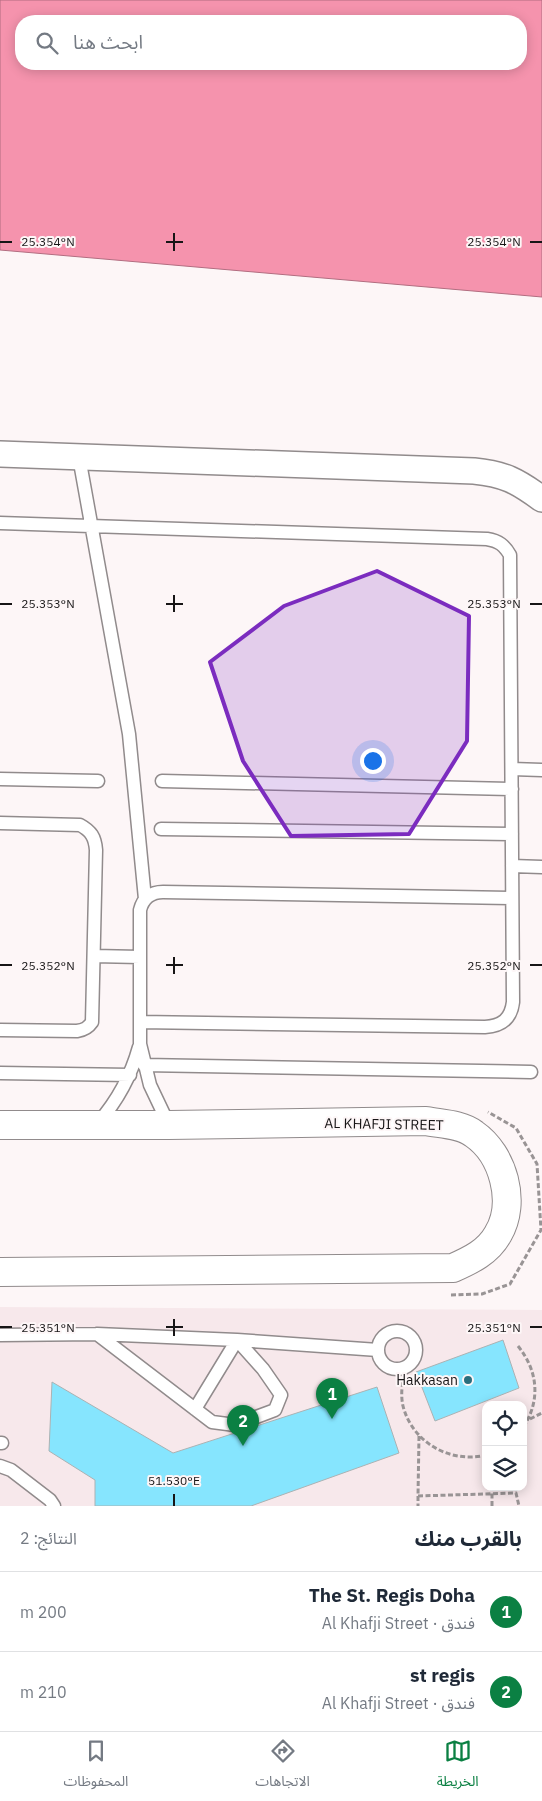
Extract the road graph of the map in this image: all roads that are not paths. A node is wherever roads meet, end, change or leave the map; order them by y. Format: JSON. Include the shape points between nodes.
{"nodes":[{"id":1,"x":0,"y":454,"type":"edge"},
{"id":2,"x":79,"y":457,"type":"junction"},
{"id":3,"x":542,"y":499,"type":"edge"},
{"id":4,"x":0,"y":524,"type":"edge"},
{"id":5,"x":92,"y":527,"type":"junction"},
{"id":6,"x":512,"y":769,"type":"junction"},
{"id":7,"x":542,"y":770,"type":"edge"},
{"id":8,"x":0,"y":779,"type":"edge"},
{"id":9,"x":98,"y":781,"type":"dead end"},
{"id":10,"x":162,"y":781,"type":"dead end"},
{"id":11,"x":512,"y":789,"type":"junction"},
{"id":12,"x":0,"y":823,"type":"edge"},
{"id":13,"x":160,"y":829,"type":"dead end"},
{"id":14,"x":512,"y":834,"type":"junction"},
{"id":15,"x":512,"y":866,"type":"junction"},
{"id":16,"x":542,"y":867,"type":"edge"},
{"id":17,"x":145,"y":898,"type":"junction"},
{"id":18,"x":512,"y":898,"type":"junction"},
{"id":19,"x":94,"y":956,"type":"junction"},
{"id":20,"x":140,"y":957,"type":"junction"},
{"id":21,"x":140,"y":1022,"type":"junction"},
{"id":22,"x":0,"y":1030,"type":"edge"},
{"id":23,"x":140,"y":1044,"type":"junction"},
{"id":24,"x":144,"y":1065,"type":"junction"},
{"id":25,"x":531,"y":1072,"type":"dead end"},
{"id":26,"x":0,"y":1073,"type":"edge"},
{"id":27,"x":130,"y":1075,"type":"junction"},
{"id":28,"x":96,"y":1125,"type":"junction"},
{"id":29,"x":169,"y":1125,"type":"junction"},
{"id":30,"x":0,"y":1126,"type":"edge"},
{"id":31,"x":0,"y":1272,"type":"edge"},
{"id":32,"x":97,"y":1334,"type":"junction"},
{"id":33,"x":0,"y":1335,"type":"edge"},
{"id":34,"x":237,"y":1340,"type":"junction"},
{"id":35,"x":378,"y":1350,"type":"junction"},
{"id":36,"x":195,"y":1410,"type":"junction"},
{"id":37,"x":0,"y":1466,"type":"edge"},
{"id":38,"x":54,"y":1506,"type":"edge"}],
"edges":[{"from":1,"to":2,"type":"street"},
{"from":2,"to":3,"type":"street","via":[[492,473],[510,478]]},
{"from":2,"to":5,"type":"lane"},
{"from":4,"to":5,"type":"lane"},
{"from":5,"to":6,"type":"lane","via":[[497,541],[505,546],[510,556]]},
{"from":5,"to":17,"type":"lane","via":[[129,734]]},
{"from":6,"to":7,"type":"lane"},
{"from":6,"to":11,"type":"lane"},
{"from":8,"to":9,"type":"lane"},
{"from":10,"to":11,"type":"lane"},
{"from":11,"to":14,"type":"lane"},
{"from":12,"to":19,"type":"lane","via":[[70,824],[90,830],[96,850]]},
{"from":13,"to":14,"type":"lane"},
{"from":14,"to":15,"type":"lane"},
{"from":15,"to":16,"type":"lane"},
{"from":15,"to":18,"type":"lane"},
{"from":17,"to":18,"type":"lane","via":[[157,892]]},
{"from":17,"to":20,"type":"lane","via":[[140,910]]},
{"from":18,"to":21,"type":"lane","via":[[511,1012],[496,1026]]},
{"from":19,"to":20,"type":"lane"},
{"from":19,"to":22,"type":"lane","via":[[94,1015],[89,1027],[77,1031]]},
{"from":20,"to":21,"type":"lane"},
{"from":21,"to":23,"type":"lane"},
{"from":23,"to":24,"type":"lane"},
{"from":23,"to":27,"type":"lane"},
{"from":24,"to":25,"type":"lane"},
{"from":24,"to":29,"type":"lane"},
{"from":26,"to":27,"type":"lane"},
{"from":27,"to":28,"type":"lane","via":[[113,1105]]},
{"from":28,"to":29,"type":"highway","name":"AL KHAFJI STREET"},
{"from":28,"to":30,"type":"highway","name":"AL KHAFJI STREET"},
{"from":29,"to":31,"type":"highway","name":"AL KHAFJI STREET","via":[[426,1121],[452,1125],[474,1133],[496,1159],[506,1184],[505,1217],[499,1233],[488,1247],[476,1258],[453,1268]]},
{"from":32,"to":33,"type":"lane"},
{"from":32,"to":34,"type":"lane"},
{"from":32,"to":36,"type":"lane"},
{"from":34,"to":35,"type":"lane"},
{"from":34,"to":36,"type":"lane"},
{"from":34,"to":36,"type":"lane","via":[[263,1369],[280,1395],[275,1410],[235,1425],[212,1422]]},
{"from":35,"to":35,"type":"lane","via":[[379,1357],[387,1366],[399,1369],[410,1364],[416,1352],[413,1340],[404,1332],[391,1331],[381,1338]]},
{"from":37,"to":38,"type":"lane","via":[[11,1470]]}]}
